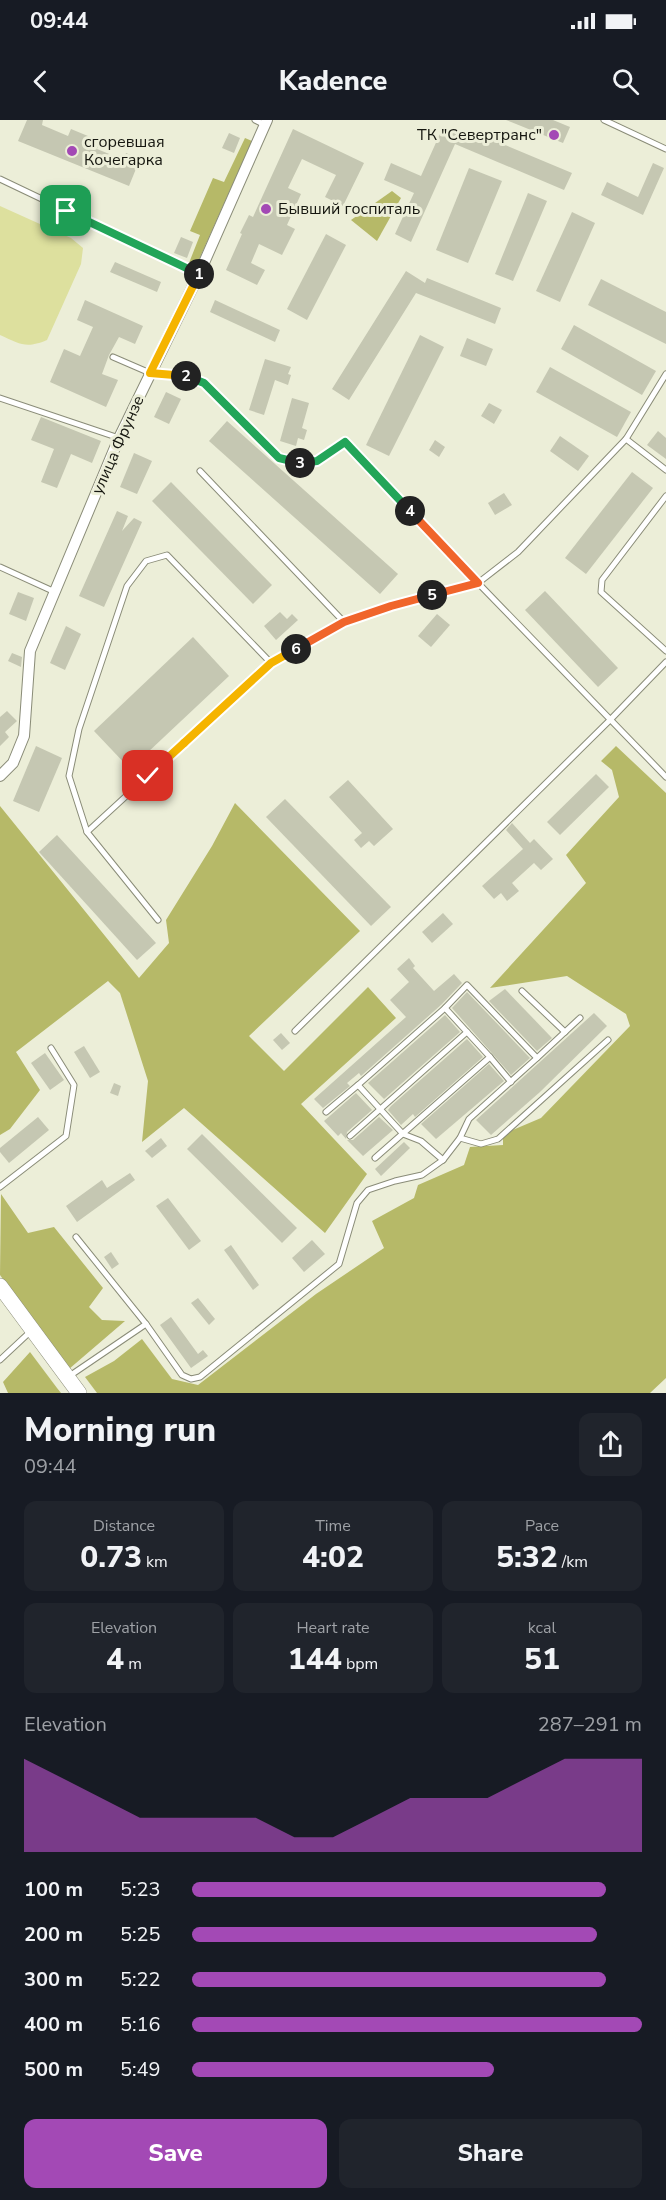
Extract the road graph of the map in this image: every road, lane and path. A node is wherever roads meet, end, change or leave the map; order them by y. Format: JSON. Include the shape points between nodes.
{"nodes":[{"id":1,"x":604,"y":120,"type":"edge"},
{"id":2,"x":262,"y":122,"type":"edge"},
{"id":3,"x":617,"y":122,"type":"edge"},
{"id":4,"x":666,"y":149,"type":"edge"},
{"id":5,"x":0,"y":179,"type":"edge"},
{"id":6,"x":199,"y":274,"type":"junction"},
{"id":7,"x":113,"y":357,"type":"dead end"},
{"id":8,"x":150,"y":373,"type":"junction"},
{"id":9,"x":666,"y":374,"type":"edge"},
{"id":10,"x":0,"y":398,"type":"edge"},
{"id":11,"x":119,"y":438,"type":"junction"},
{"id":12,"x":626,"y":439,"type":"junction"},
{"id":13,"x":666,"y":470,"type":"edge"},
{"id":14,"x":200,"y":471,"type":"dead end"},
{"id":15,"x":666,"y":496,"type":"edge"},
{"id":16,"x":0,"y":567,"type":"edge"},
{"id":17,"x":478,"y":583,"type":"junction"},
{"id":18,"x":55,"y":592,"type":"junction"},
{"id":19,"x":344,"y":622,"type":"junction"},
{"id":20,"x":666,"y":651,"type":"edge"},
{"id":21,"x":666,"y":662,"type":"edge"},
{"id":22,"x":271,"y":663,"type":"junction"},
{"id":23,"x":611,"y":719,"type":"junction"},
{"id":24,"x":0,"y":776,"type":"edge"},
{"id":25,"x":666,"y":777,"type":"edge"},
{"id":26,"x":87,"y":832,"type":"junction"},
{"id":27,"x":158,"y":920,"type":"dead end"},
{"id":28,"x":522,"y":991,"type":"dead end"},
{"id":29,"x":445,"y":1008,"type":"junction"},
{"id":30,"x":580,"y":1018,"type":"dead end"},
{"id":31,"x":295,"y":1031,"type":"dead end"},
{"id":32,"x":467,"y":1032,"type":"junction"},
{"id":33,"x":565,"y":1032,"type":"junction"},
{"id":34,"x":608,"y":1040,"type":"dead end"},
{"id":35,"x":51,"y":1048,"type":"dead end"},
{"id":36,"x":490,"y":1057,"type":"junction"},
{"id":37,"x":537,"y":1058,"type":"junction"},
{"id":38,"x":511,"y":1082,"type":"junction"},
{"id":39,"x":358,"y":1085,"type":"junction"},
{"id":40,"x":381,"y":1109,"type":"junction"},
{"id":41,"x":326,"y":1112,"type":"dead end"},
{"id":42,"x":403,"y":1134,"type":"junction"},
{"id":43,"x":350,"y":1136,"type":"dead end"},
{"id":44,"x":460,"y":1138,"type":"junction"},
{"id":45,"x":375,"y":1158,"type":"dead end"},
{"id":46,"x":443,"y":1160,"type":"junction"},
{"id":47,"x":0,"y":1187,"type":"edge"},
{"id":48,"x":76,"y":1237,"type":"dead end"},
{"id":49,"x":0,"y":1286,"type":"edge"},
{"id":50,"x":146,"y":1324,"type":"junction"},
{"id":51,"x":32,"y":1330,"type":"junction"},
{"id":52,"x":0,"y":1360,"type":"edge"},
{"id":53,"x":68,"y":1378,"type":"junction"},
{"id":54,"x":79,"y":1393,"type":"edge"}],
"edges":[{"from":1,"to":3,"type":"lane"},
{"from":2,"to":6,"type":"street","name":"улица Фрунзе"},
{"from":3,"to":4,"type":"lane"},
{"from":5,"to":6,"type":"lane"},
{"from":6,"to":8,"type":"street","name":"улица Фрунзе"},
{"from":7,"to":8,"type":"lane"},
{"from":8,"to":11,"type":"street","name":"улица Фрунзе"},
{"from":8,"to":17,"type":"lane","via":[[181,375],[204,383],[279,458],[302,463],[317,461],[345,442]]},
{"from":9,"to":12,"type":"lane"},
{"from":10,"to":11,"type":"lane"},
{"from":11,"to":18,"type":"street","name":"улица Фрунзе"},
{"from":12,"to":13,"type":"lane"},
{"from":12,"to":17,"type":"lane","via":[[518,552]]},
{"from":14,"to":19,"type":"lane"},
{"from":15,"to":20,"type":"lane","via":[[602,580],[601,592]]},
{"from":16,"to":18,"type":"lane"},
{"from":17,"to":19,"type":"lane"},
{"from":17,"to":23,"type":"lane"},
{"from":18,"to":24,"type":"street","name":"улица Фрунзе","via":[[30,651],[24,736],[13,763]]},
{"from":19,"to":22,"type":"lane"},
{"from":21,"to":23,"type":"lane"},
{"from":22,"to":26,"type":"lane"},
{"from":22,"to":26,"type":"lane","via":[[167,555],[146,561],[127,586],[76,741],[69,776]]},
{"from":23,"to":25,"type":"lane"},
{"from":23,"to":31,"type":"lane"},
{"from":26,"to":27,"type":"lane"},
{"from":28,"to":33,"type":"lane"},
{"from":29,"to":32,"type":"lane"},
{"from":29,"to":37,"type":"lane","via":[[467,985]]},
{"from":29,"to":39,"type":"lane"},
{"from":30,"to":33,"type":"lane"},
{"from":32,"to":36,"type":"lane"},
{"from":32,"to":40,"type":"lane"},
{"from":33,"to":37,"type":"lane"},
{"from":34,"to":44,"type":"lane","via":[[498,1139],[481,1144]]},
{"from":35,"to":47,"type":"lane","via":[[74,1085],[66,1136]]},
{"from":36,"to":38,"type":"lane"},
{"from":36,"to":42,"type":"lane"},
{"from":37,"to":38,"type":"lane"},
{"from":38,"to":44,"type":"lane","via":[[469,1119]]},
{"from":39,"to":40,"type":"lane"},
{"from":39,"to":41,"type":"lane"},
{"from":40,"to":42,"type":"lane"},
{"from":40,"to":43,"type":"lane"},
{"from":42,"to":45,"type":"lane"},
{"from":42,"to":46,"type":"lane","via":[[421,1141]]},
{"from":44,"to":46,"type":"lane"},
{"from":46,"to":50,"type":"lane","via":[[422,1175],[368,1190],[357,1203],[339,1264],[200,1377],[182,1375]]},
{"from":48,"to":50,"type":"lane"},
{"from":49,"to":51,"type":"main road"},
{"from":50,"to":53,"type":"lane"},
{"from":51,"to":52,"type":"lane"},
{"from":51,"to":53,"type":"main road"},
{"from":53,"to":54,"type":"main road"}]}
